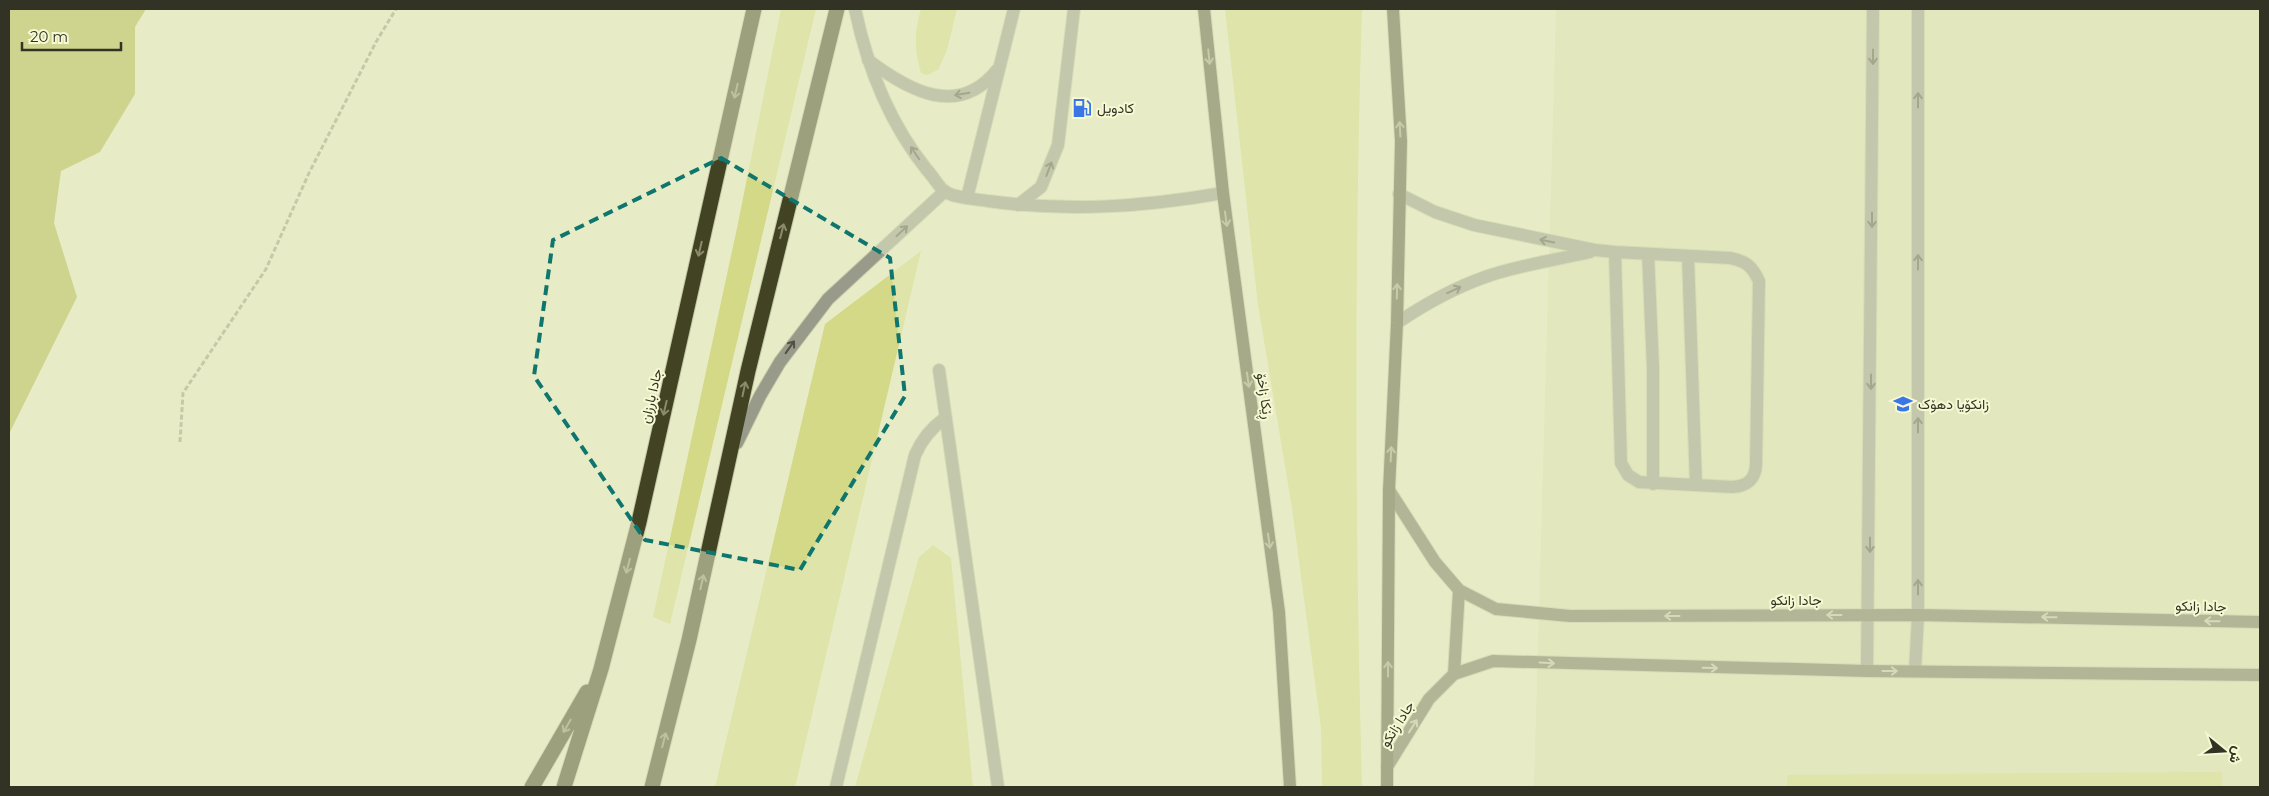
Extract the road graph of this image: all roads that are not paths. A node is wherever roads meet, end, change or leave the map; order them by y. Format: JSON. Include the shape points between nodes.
{"nodes":[{"id":1,"x":743,"y":9,"type":"edge"},
{"id":2,"x":754,"y":9,"type":"edge"},
{"id":3,"x":837,"y":9,"type":"edge"},
{"id":4,"x":855,"y":9,"type":"edge"},
{"id":5,"x":1014,"y":9,"type":"edge"},
{"id":6,"x":1074,"y":9,"type":"edge"},
{"id":7,"x":1204,"y":9,"type":"edge"},
{"id":8,"x":1393,"y":9,"type":"edge"},
{"id":9,"x":1873,"y":9,"type":"edge"},
{"id":10,"x":1918,"y":9,"type":"edge"},
{"id":11,"x":868,"y":60,"type":"junction"},
{"id":12,"x":741,"y":66,"type":"junction"},
{"id":13,"x":1000,"y":66,"type":"junction"},
{"id":14,"x":945,"y":192,"type":"junction"},
{"id":15,"x":1223,"y":193,"type":"junction"},
{"id":16,"x":1399,"y":194,"type":"junction"},
{"id":17,"x":967,"y":198,"type":"junction"},
{"id":18,"x":1018,"y":205,"type":"junction"},
{"id":19,"x":1595,"y":250,"type":"junction"},
{"id":20,"x":1615,"y":252,"type":"junction"},
{"id":21,"x":1648,"y":254,"type":"junction"},
{"id":22,"x":1688,"y":256,"type":"junction"},
{"id":23,"x":1397,"y":323,"type":"junction"},
{"id":24,"x":939,"y":370,"type":"dead end"},
{"id":25,"x":945,"y":418,"type":"junction"},
{"id":26,"x":727,"y":468,"type":"junction"},
{"id":27,"x":1653,"y":484,"type":"junction"},
{"id":28,"x":1696,"y":485,"type":"junction"},
{"id":29,"x":1389,"y":490,"type":"junction"},
{"id":30,"x":1459,"y":590,"type":"junction"},
{"id":31,"x":1869,"y":615,"type":"junction"},
{"id":32,"x":1918,"y":615,"type":"junction"},
{"id":33,"x":2260,"y":622,"type":"edge"},
{"id":34,"x":601,"y":669,"type":"junction"},
{"id":35,"x":1867,"y":671,"type":"junction"},
{"id":36,"x":1915,"y":671,"type":"junction"},
{"id":37,"x":1454,"y":674,"type":"junction"},
{"id":38,"x":2260,"y":675,"type":"edge"},
{"id":39,"x":1387,"y":767,"type":"junction"},
{"id":40,"x":532,"y":787,"type":"edge"},
{"id":41,"x":564,"y":787,"type":"edge"},
{"id":42,"x":652,"y":787,"type":"edge"},
{"id":43,"x":836,"y":787,"type":"edge"},
{"id":44,"x":998,"y":787,"type":"edge"},
{"id":45,"x":1290,"y":787,"type":"edge"},
{"id":46,"x":1387,"y":787,"type":"edge"}],
"edges":[{"from":1,"to":12,"type":"highway"},
{"from":2,"to":12,"type":"highway","name":"جادا بارزان"},
{"from":26,"to":3,"type":"highway","one_way":true},
{"from":4,"to":11,"type":"street"},
{"from":5,"to":13,"type":"street"},
{"from":18,"to":6,"type":"street","one_way":true,"via":[[1042,187],[1058,144]]},
{"from":7,"to":15,"type":"main road","name":"ڕێکا زاخۆ","one_way":true},
{"from":16,"to":8,"type":"main road","one_way":true,"via":[[1400,141]]},
{"from":9,"to":31,"type":"street","one_way":true},
{"from":32,"to":10,"type":"street","one_way":true},
{"from":13,"to":11,"type":"street","one_way":true,"via":[[987,82],[969,93],[932,95],[906,86]]},
{"from":14,"to":11,"type":"street","one_way":true,"via":[[902,134]]},
{"from":12,"to":34,"type":"highway","name":"جادا بارزان","one_way":true,"via":[[639,522]]},
{"from":13,"to":17,"type":"street"},
{"from":14,"to":17,"type":"street"},
{"from":26,"to":14,"type":"street","one_way":true,"via":[[742,431],[780,362],[828,298]]},
{"from":15,"to":18,"type":"street","via":[[1121,207]]},
{"from":15,"to":45,"type":"main road","name":"ڕێکا زاخۆ","one_way":true,"via":[[1279,612]]},
{"from":19,"to":16,"type":"street","one_way":true,"via":[[1474,226]]},
{"from":23,"to":16,"type":"main road","one_way":true},
{"from":17,"to":18,"type":"street"},
{"from":19,"to":20,"type":"street"},
{"from":23,"to":19,"type":"street","one_way":true,"via":[[1425,305],[1486,277]]},
{"from":20,"to":21,"type":"street"},
{"from":20,"to":27,"type":"street","via":[[1621,463],[1628,475],[1640,482]]},
{"from":21,"to":22,"type":"street"},
{"from":21,"to":27,"type":"street","via":[[1653,368]]},
{"from":22,"to":28,"type":"street"},
{"from":22,"to":28,"type":"street","via":[[1743,261],[1754,269],[1759,281],[1755,474],[1750,482],[1741,486]]},
{"from":29,"to":23,"type":"main road","one_way":true},
{"from":24,"to":25,"type":"street"},
{"from":25,"to":43,"type":"street","via":[[932,428],[915,455]]},
{"from":25,"to":44,"type":"street"},
{"from":42,"to":26,"type":"highway","one_way":true},
{"from":27,"to":28,"type":"street"},
{"from":29,"to":30,"type":"street","name":"جادا زانکو","via":[[1435,562]]},
{"from":39,"to":29,"type":"main road","one_way":true},
{"from":31,"to":30,"type":"street","name":"جادا زانکو","one_way":true,"via":[[1570,616],[1496,609]]},
{"from":30,"to":37,"type":"street"},
{"from":31,"to":32,"type":"street","name":"جادا زانکو"},
{"from":31,"to":35,"type":"street"},
{"from":33,"to":32,"type":"street","name":"جادا زانکو","one_way":true},
{"from":32,"to":36,"type":"street"},
{"from":34,"to":40,"type":"highway","one_way":true},
{"from":34,"to":41,"type":"highway","name":"جادا بارزان"},
{"from":35,"to":36,"type":"street","name":"جادا زانکو","one_way":true},
{"from":37,"to":35,"type":"street","name":"جادا زانکو","one_way":true,"via":[[1493,661]]},
{"from":36,"to":38,"type":"street","name":"جادا زانکو"},
{"from":39,"to":37,"type":"street","name":"جادا زانکو","one_way":true,"via":[[1429,699]]},
{"from":39,"to":46,"type":"main road"}]}
